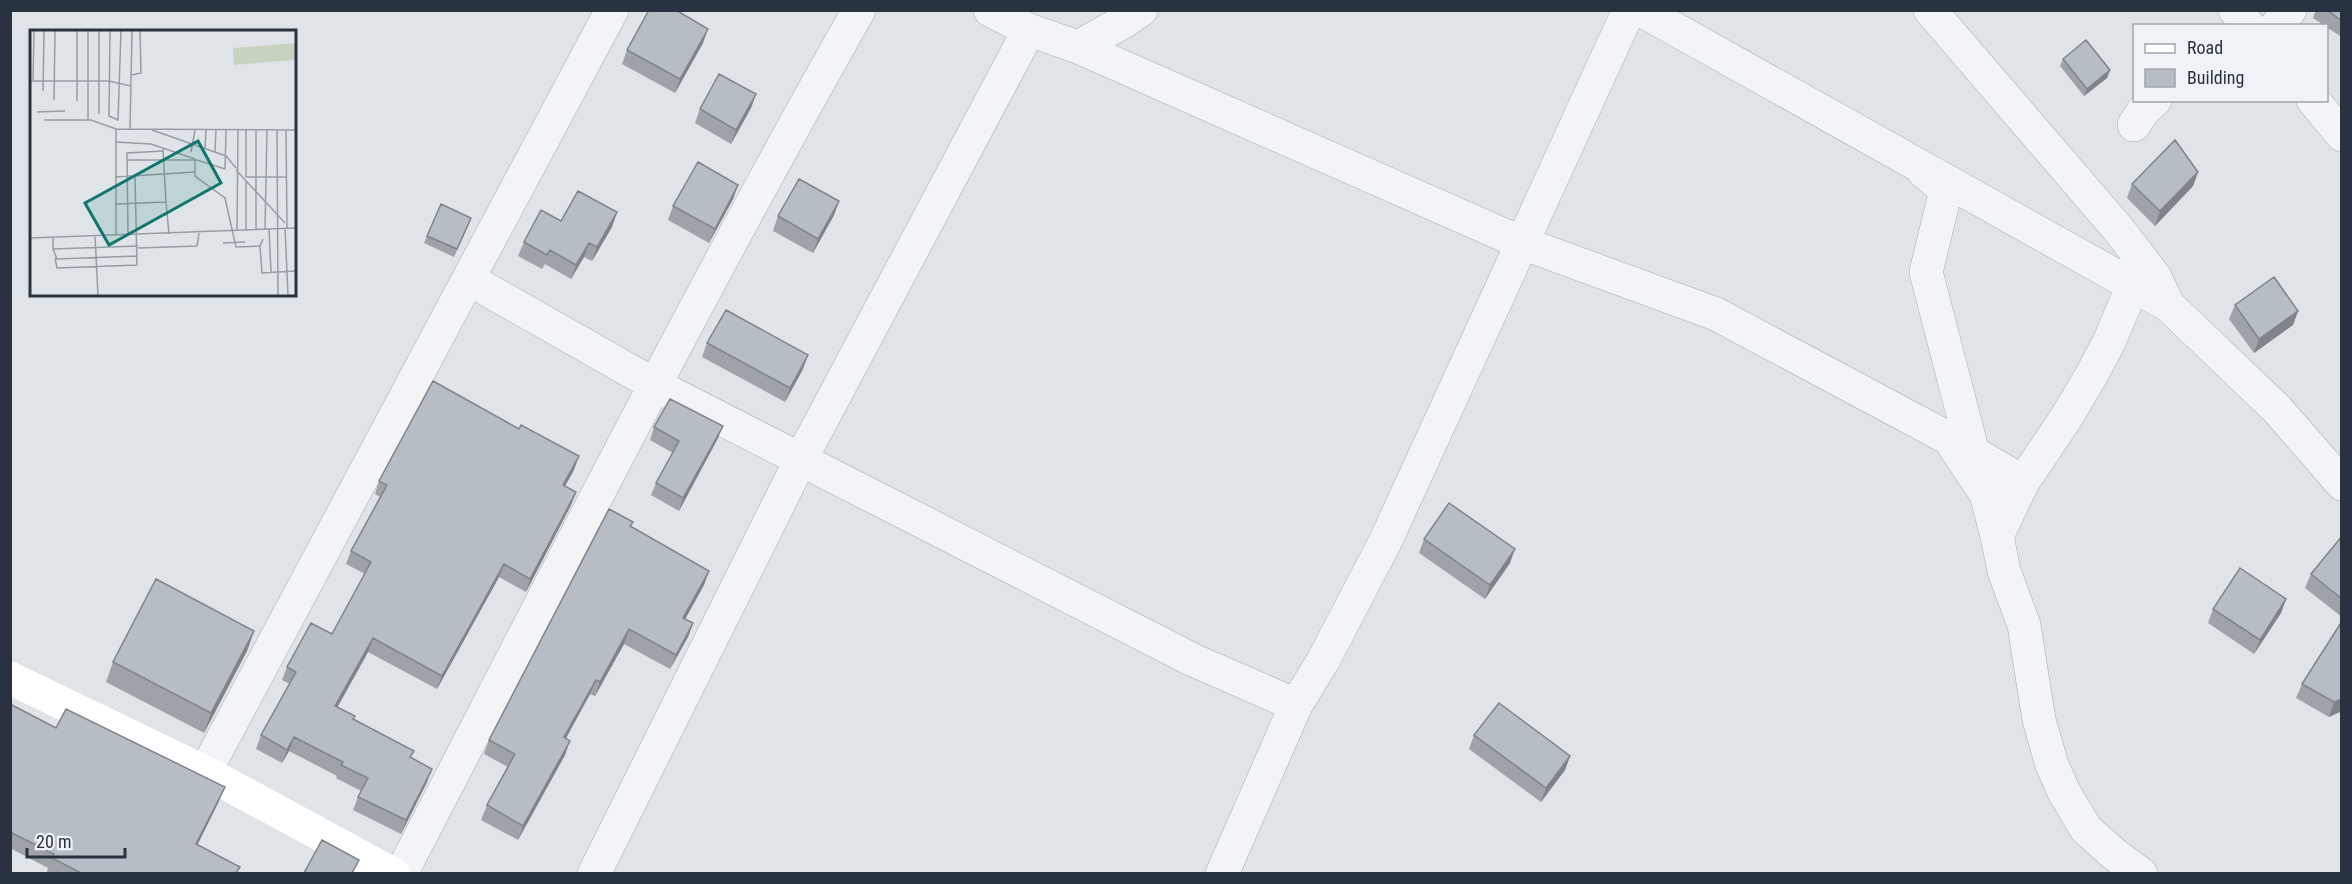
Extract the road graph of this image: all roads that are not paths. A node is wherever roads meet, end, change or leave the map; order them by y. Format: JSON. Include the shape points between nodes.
{"nodes":[{"id":1,"x":612,"y":10,"type":"edge"},
{"id":2,"x":859,"y":10,"type":"edge"},
{"id":3,"x":990,"y":10,"type":"edge"},
{"id":4,"x":1141,"y":10,"type":"edge"},
{"id":5,"x":1629,"y":10,"type":"edge"},
{"id":6,"x":1641,"y":10,"type":"edge"},
{"id":7,"x":1930,"y":10,"type":"edge"},
{"id":8,"x":2235,"y":10,"type":"edge"},
{"id":9,"x":2290,"y":10,"type":"edge"},
{"id":10,"x":2247,"y":24,"type":"edge"},
{"id":11,"x":2278,"y":24,"type":"edge"},
{"id":12,"x":1029,"y":30,"type":"junction"},
{"id":13,"x":1078,"y":47,"type":"junction"},
{"id":14,"x":2153,"y":102,"type":"edge"},
{"id":15,"x":2315,"y":102,"type":"edge"},
{"id":16,"x":2134,"y":125,"type":"dead end"},
{"id":17,"x":2342,"y":135,"type":"edge"},
{"id":18,"x":1914,"y":162,"type":"junction"},
{"id":19,"x":1522,"y":243,"type":"junction"},
{"id":20,"x":470,"y":280,"type":"junction"},
{"id":21,"x":2133,"y":285,"type":"junction"},
{"id":22,"x":2168,"y":305,"type":"junction"},
{"id":23,"x":655,"y":385,"type":"junction"},
{"id":24,"x":1961,"y":446,"type":"junction"},
{"id":25,"x":801,"y":459,"type":"junction"},
{"id":26,"x":2023,"y":482,"type":"junction"},
{"id":27,"x":2342,"y":484,"type":"edge"},
{"id":28,"x":1997,"y":536,"type":"junction"},
{"id":29,"x":10,"y":678,"type":"edge"},
{"id":30,"x":1296,"y":705,"type":"junction"},
{"id":31,"x":205,"y":772,"type":"junction"},
{"id":32,"x":393,"y":873,"type":"edge"},
{"id":33,"x":401,"y":873,"type":"edge"},
{"id":34,"x":594,"y":873,"type":"edge"},
{"id":35,"x":1222,"y":873,"type":"edge"},
{"id":36,"x":2141,"y":873,"type":"edge"}],
"edges":[{"from":1,"to":20,"type":"street"},
{"from":2,"to":23,"type":"street"},
{"from":3,"to":12,"type":"street"},
{"from":4,"to":13,"type":"street"},
{"from":5,"to":19,"type":"street"},
{"from":6,"to":18,"type":"street"},
{"from":7,"to":22,"type":"street","via":[[2119,230],[2155,276]]},
{"from":8,"to":10,"type":"street"},
{"from":9,"to":11,"type":"street"},
{"from":12,"to":13,"type":"street"},
{"from":12,"to":25,"type":"street"},
{"from":13,"to":19,"type":"street"},
{"from":14,"to":16,"type":"street"},
{"from":15,"to":17,"type":"street"},
{"from":18,"to":21,"type":"street"},
{"from":18,"to":24,"type":"street","via":[[1946,190],[1926,272]]},
{"from":19,"to":24,"type":"street","via":[[1716,314]]},
{"from":19,"to":30,"type":"street","via":[[1385,542]]},
{"from":20,"to":23,"type":"street"},
{"from":20,"to":31,"type":"street"},
{"from":21,"to":22,"type":"street"},
{"from":21,"to":26,"type":"street","via":[[2091,376]]},
{"from":22,"to":27,"type":"street","via":[[2277,409]]},
{"from":23,"to":25,"type":"street"},
{"from":23,"to":33,"type":"street"},
{"from":24,"to":26,"type":"street"},
{"from":24,"to":28,"type":"street","via":[[1986,494]]},
{"from":25,"to":30,"type":"street","via":[[1193,660]]},
{"from":25,"to":34,"type":"street"},
{"from":26,"to":28,"type":"street"},
{"from":28,"to":36,"type":"street","via":[[2004,571],[2024,625],[2038,720],[2052,765],[2086,829]]},
{"from":29,"to":31,"type":"street"},
{"from":30,"to":35,"type":"street"},
{"from":31,"to":32,"type":"street"}]}
